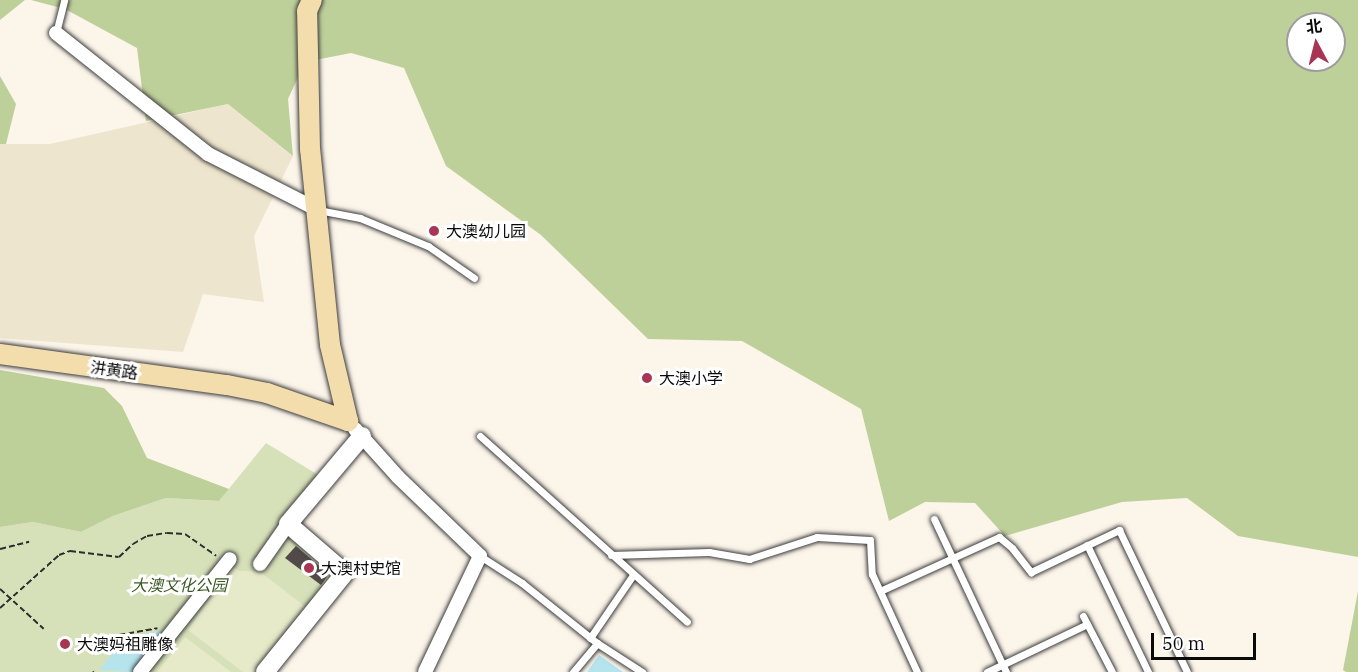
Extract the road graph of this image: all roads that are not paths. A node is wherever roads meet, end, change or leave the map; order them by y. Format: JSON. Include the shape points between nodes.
{"nodes":[{"id":1,"x":64,"y":0,"type":"edge"},
{"id":2,"x":312,"y":0,"type":"edge"},
{"id":3,"x":56,"y":33,"type":"joint"},
{"id":4,"x":315,"y":209,"type":"junction"},
{"id":5,"x":474,"y":278,"type":"dead end"},
{"id":6,"x":0,"y":354,"type":"edge"},
{"id":7,"x":348,"y":421,"type":"junction"},
{"id":8,"x":362,"y":436,"type":"junction"},
{"id":9,"x":480,"y":436,"type":"dead end"},
{"id":10,"x":934,"y":519,"type":"dead end"},
{"id":11,"x":288,"y":524,"type":"junction"},
{"id":12,"x":1087,"y":545,"type":"junction"},
{"id":13,"x":611,"y":555,"type":"junction"},
{"id":14,"x":480,"y":556,"type":"junction"},
{"id":15,"x":952,"y":558,"type":"junction"},
{"id":16,"x":228,"y":562,"type":"road end"},
{"id":17,"x":260,"y":564,"type":"dead end"},
{"id":18,"x":633,"y":575,"type":"junction"},
{"id":19,"x":880,"y":591,"type":"junction"},
{"id":20,"x":1083,"y":616,"type":"dead end"},
{"id":21,"x":687,"y":622,"type":"dead end"},
{"id":22,"x":1087,"y":624,"type":"junction"},
{"id":23,"x":590,"y":638,"type":"junction"},
{"id":24,"x":597,"y":643,"type":"junction"},
{"id":25,"x":140,"y":672,"type":"edge"},
{"id":26,"x":265,"y":672,"type":"edge"},
{"id":27,"x":425,"y":672,"type":"edge"},
{"id":28,"x":573,"y":672,"type":"edge"},
{"id":29,"x":642,"y":672,"type":"edge"},
{"id":30,"x":917,"y":672,"type":"edge"},
{"id":31,"x":987,"y":672,"type":"edge"},
{"id":32,"x":1006,"y":672,"type":"edge"},
{"id":33,"x":1112,"y":672,"type":"edge"},
{"id":34,"x":1148,"y":672,"type":"edge"},
{"id":35,"x":1187,"y":672,"type":"edge"}],
"edges":[{"from":1,"to":3,"type":"lane"},
{"from":2,"to":4,"type":"main road","via":[[307,11]]},
{"from":3,"to":4,"type":"street","via":[[208,154]]},
{"from":4,"to":5,"type":"lane","via":[[360,218],[428,246]]},
{"from":4,"to":7,"type":"main road","via":[[330,345]]},
{"from":6,"to":7,"type":"main road","name":"汫黄路","via":[[227,385],[267,393]]},
{"from":7,"to":8,"type":"street"},
{"from":8,"to":11,"type":"street"},
{"from":8,"to":14,"type":"street","via":[[398,477]]},
{"from":9,"to":13,"type":"lane"},
{"from":10,"to":15,"type":"lane"},
{"from":11,"to":17,"type":"street"},
{"from":11,"to":26,"type":"street","via":[[345,573]]},
{"from":12,"to":15,"type":"lane","via":[[1031,572],[999,537]]},
{"from":12,"to":34,"type":"lane"},
{"from":12,"to":35,"type":"lane","via":[[1119,530]]},
{"from":13,"to":18,"type":"lane"},
{"from":13,"to":19,"type":"lane","via":[[709,552],[749,559],[817,537],[870,540],[872,574]]},
{"from":14,"to":23,"type":"lane"},
{"from":14,"to":27,"type":"street"},
{"from":15,"to":19,"type":"lane"},
{"from":15,"to":32,"type":"lane"},
{"from":16,"to":25,"type":"street"},
{"from":18,"to":21,"type":"lane"},
{"from":18,"to":23,"type":"lane"},
{"from":19,"to":30,"type":"lane"},
{"from":20,"to":22,"type":"lane"},
{"from":22,"to":31,"type":"lane"},
{"from":22,"to":33,"type":"lane"},
{"from":23,"to":24,"type":"lane"},
{"from":24,"to":28,"type":"lane"},
{"from":24,"to":29,"type":"lane"}]}
